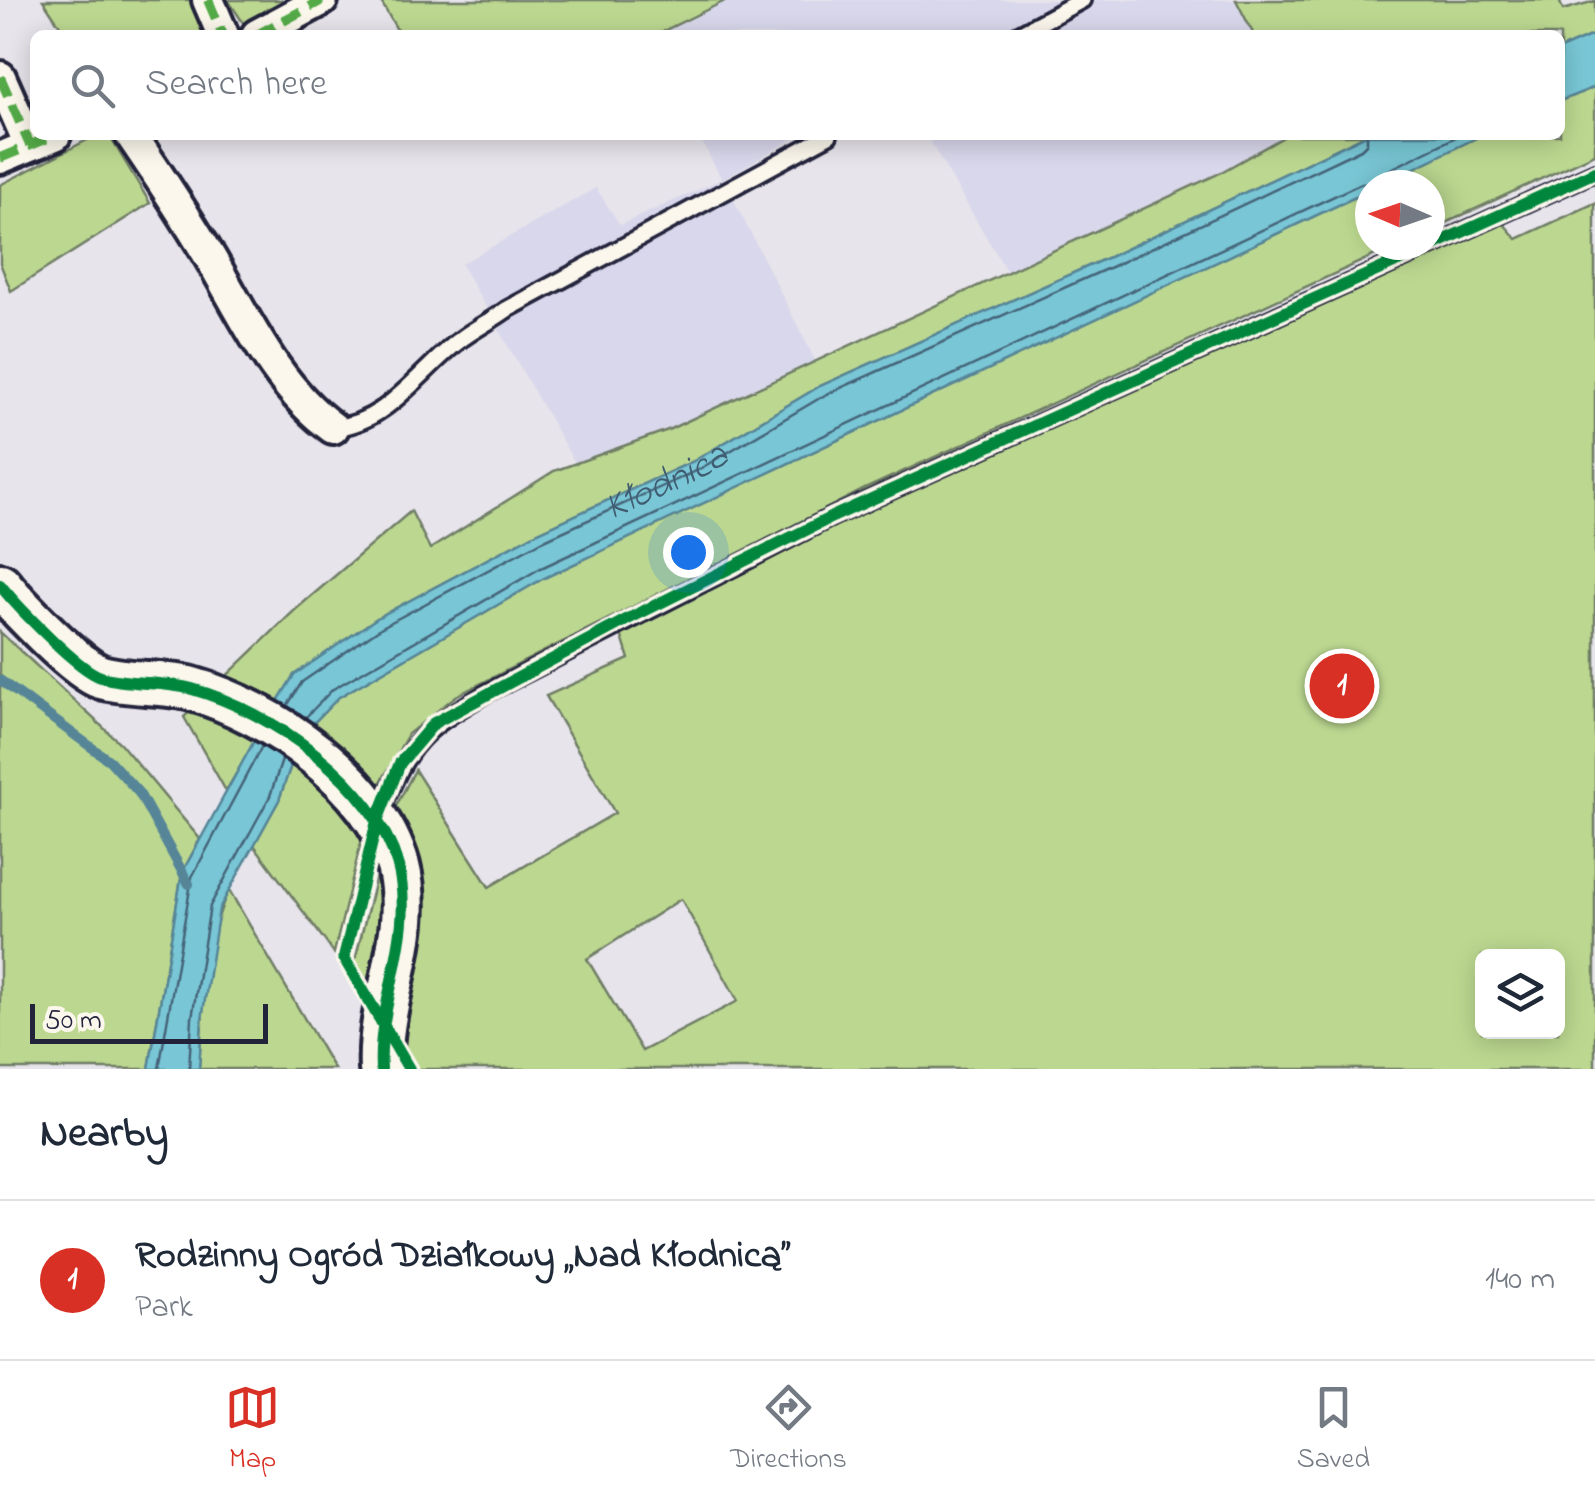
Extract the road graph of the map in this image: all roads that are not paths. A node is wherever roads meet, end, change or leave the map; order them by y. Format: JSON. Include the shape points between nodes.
{"nodes":[{"id":1,"x":208,"y":0,"type":"edge"},
{"id":2,"x":322,"y":0,"type":"edge"},
{"id":3,"x":1082,"y":0,"type":"edge"},
{"id":4,"x":221,"y":30,"type":"edge"},
{"id":5,"x":266,"y":30,"type":"edge"},
{"id":6,"x":1026,"y":30,"type":"edge"},
{"id":7,"x":0,"y":77,"type":"edge"},
{"id":8,"x":30,"y":121,"type":"edge"},
{"id":9,"x":43,"y":140,"type":"edge"},
{"id":10,"x":135,"y":140,"type":"edge"},
{"id":11,"x":820,"y":140,"type":"edge"},
{"id":12,"x":0,"y":158,"type":"edge"},
{"id":13,"x":1595,"y":172,"type":"edge"},
{"id":14,"x":333,"y":428,"type":"joint"},
{"id":15,"x":0,"y":586,"type":"edge"},
{"id":16,"x":376,"y":821,"type":"junction"},
{"id":17,"x":381,"y":1069,"type":"edge"}],
"edges":[{"from":1,"to":4,"type":"street"},
{"from":2,"to":5,"type":"street"},
{"from":3,"to":6,"type":"lane"},
{"from":7,"to":8,"type":"street"},
{"from":9,"to":12,"type":"street"},
{"from":10,"to":14,"type":"street","via":[[254,333],[307,406]]},
{"from":11,"to":14,"type":"lane","via":[[506,310],[462,338],[397,400],[351,426]]},
{"from":13,"to":16,"type":"lane","via":[[832,518],[487,694],[434,723],[400,763]]},
{"from":15,"to":16,"type":"street","via":[[98,676],[188,688],[249,712],[340,772]]},
{"from":16,"to":17,"type":"street","via":[[397,864],[402,894]]}]}
